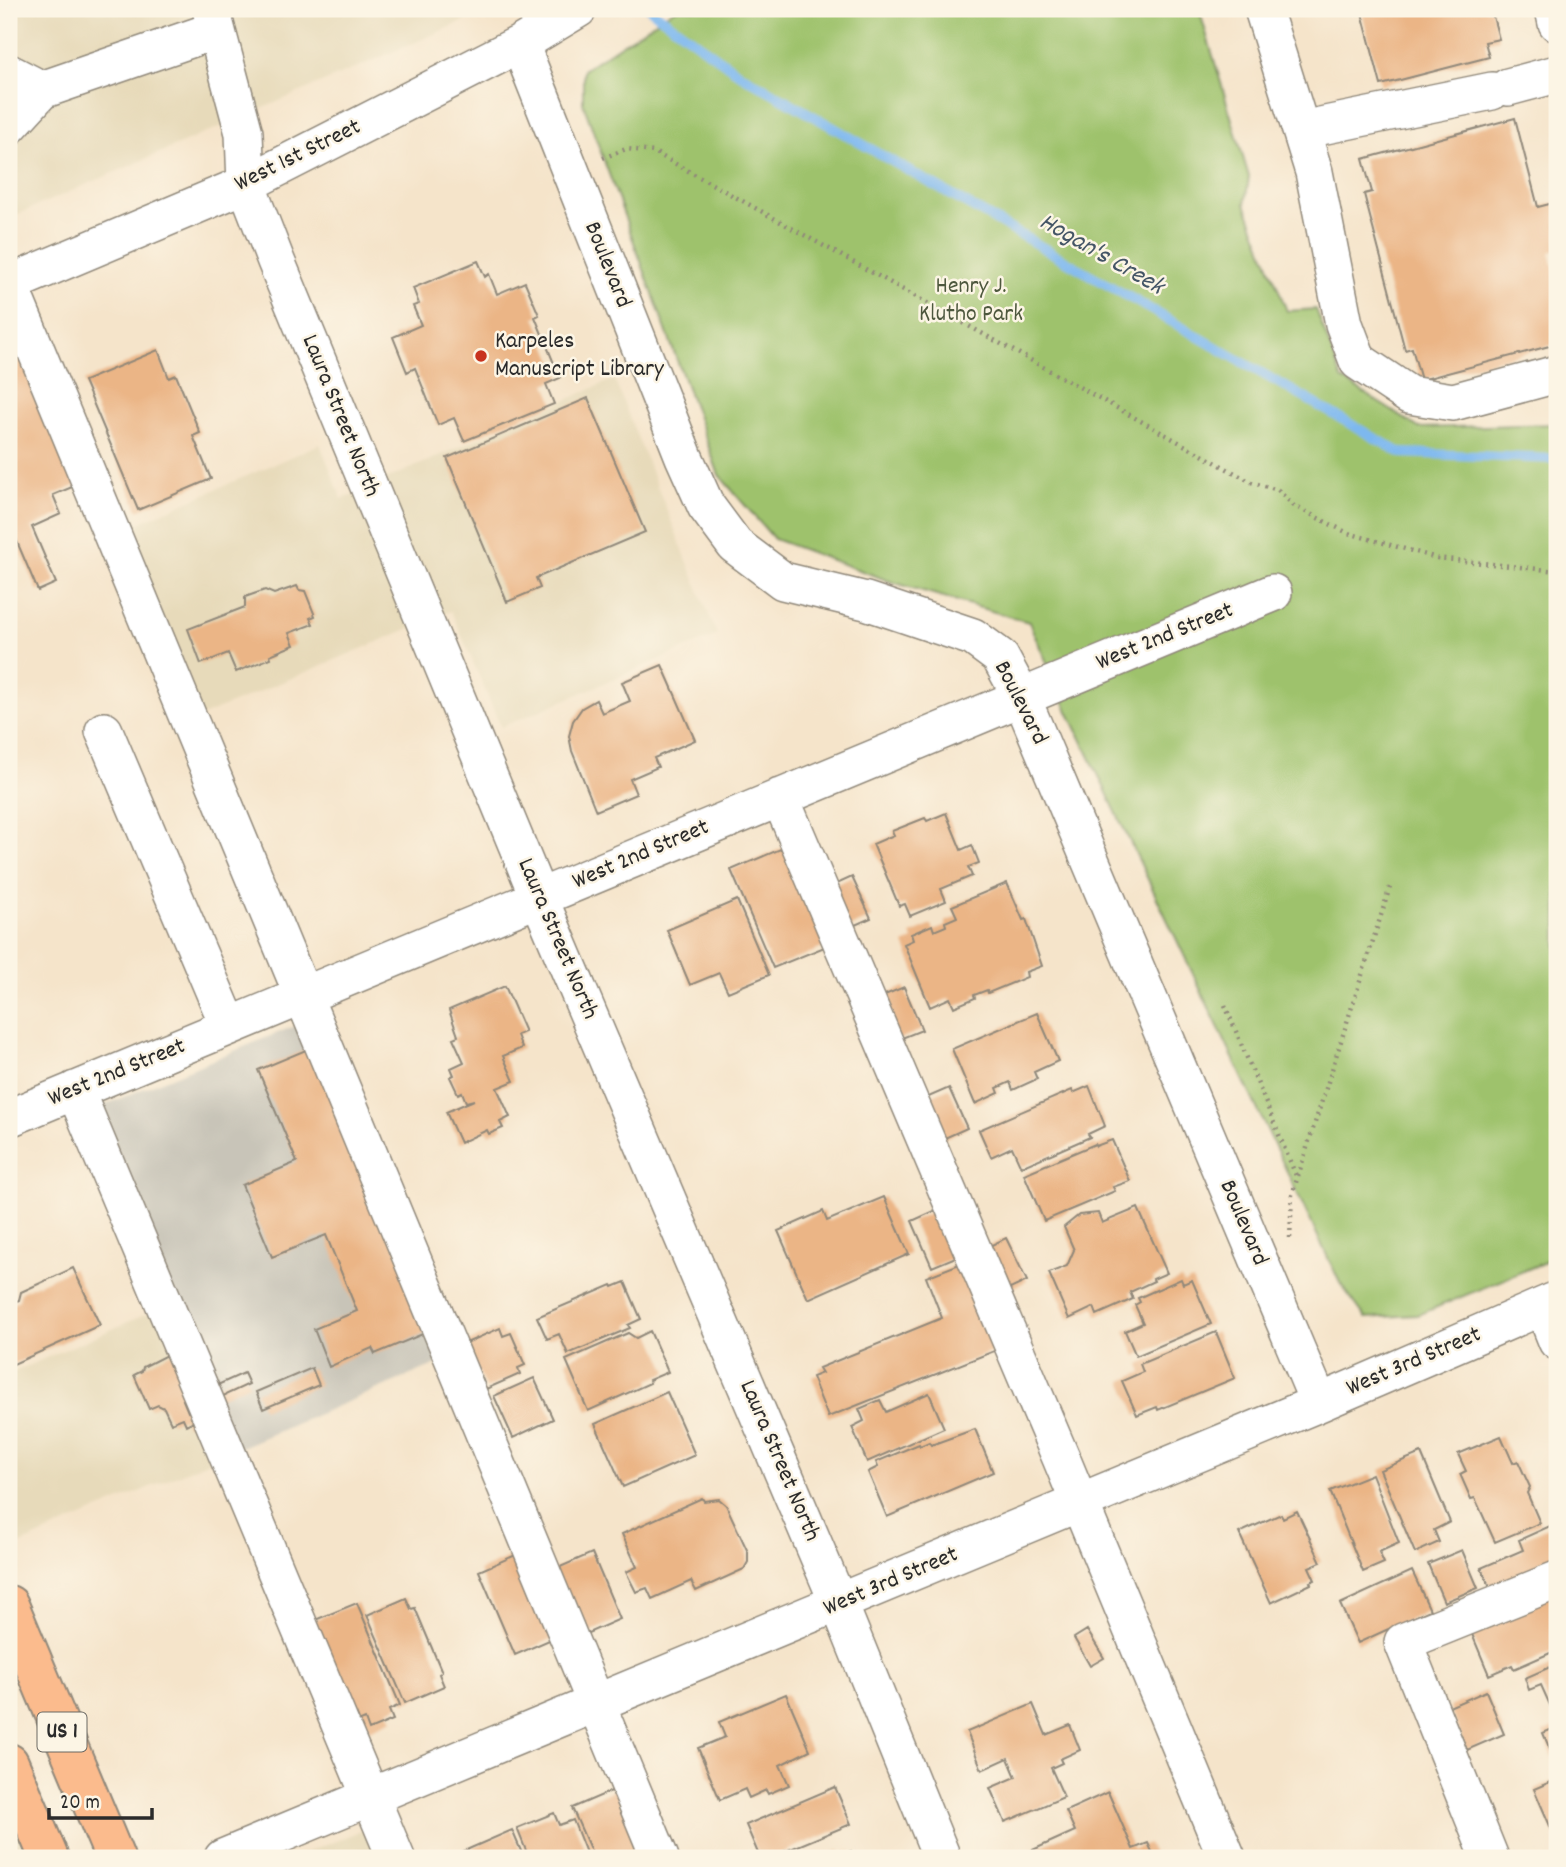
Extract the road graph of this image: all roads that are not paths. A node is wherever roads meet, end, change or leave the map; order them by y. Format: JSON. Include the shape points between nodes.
{"nodes":[{"id":1,"x":1264,"y":9,"type":"edge"},
{"id":2,"x":1554,"y":9,"type":"edge"},
{"id":3,"x":577,"y":10,"type":"edge"},
{"id":4,"x":214,"y":19,"type":"edge"},
{"id":5,"x":1557,"y":23,"type":"edge"},
{"id":6,"x":520,"y":44,"type":"junction"},
{"id":7,"x":9,"y":73,"type":"edge"},
{"id":8,"x":1557,"y":74,"type":"edge"},
{"id":9,"x":42,"y":90,"type":"junction"},
{"id":10,"x":9,"y":126,"type":"edge"},
{"id":11,"x":1301,"y":130,"type":"junction"},
{"id":12,"x":246,"y":184,"type":"junction"},
{"id":13,"x":9,"y":284,"type":"edge"},
{"id":14,"x":1557,"y":374,"type":"edge"},
{"id":15,"x":1273,"y":593,"type":"dead end"},
{"id":16,"x":1021,"y":696,"type":"junction"},
{"id":17,"x":104,"y":731,"type":"dead end"},
{"id":18,"x":780,"y":797,"type":"junction"},
{"id":19,"x":539,"y":898,"type":"junction"},
{"id":20,"x":304,"y":995,"type":"junction"},
{"id":21,"x":229,"y":1026,"type":"junction"},
{"id":22,"x":75,"y":1090,"type":"junction"},
{"id":23,"x":9,"y":1118,"type":"edge"},
{"id":24,"x":1550,"y":1303,"type":"edge"},
{"id":25,"x":1557,"y":1341,"type":"edge"},
{"id":26,"x":1319,"y":1403,"type":"junction"},
{"id":27,"x":1080,"y":1503,"type":"junction"},
{"id":28,"x":1557,"y":1580,"type":"edge"},
{"id":29,"x":839,"y":1604,"type":"junction"},
{"id":30,"x":9,"y":1605,"type":"edge"},
{"id":31,"x":596,"y":1705,"type":"junction"},
{"id":32,"x":9,"y":1763,"type":"edge"},
{"id":33,"x":371,"y":1798,"type":"junction"},
{"id":34,"x":49,"y":1858,"type":"edge"},
{"id":35,"x":115,"y":1858,"type":"edge"},
{"id":36,"x":223,"y":1858,"type":"edge"},
{"id":37,"x":396,"y":1858,"type":"edge"},
{"id":38,"x":660,"y":1858,"type":"edge"},
{"id":39,"x":942,"y":1858,"type":"edge"},
{"id":40,"x":1227,"y":1858,"type":"edge"},
{"id":41,"x":1490,"y":1858,"type":"edge"}],
"edges":[{"from":1,"to":11,"type":"street"},
{"from":2,"to":5,"type":"street"},
{"from":3,"to":6,"type":"street","name":"West 1st Street"},
{"from":4,"to":9,"type":"street"},
{"from":4,"to":12,"type":"street","name":"Laura Street North","via":[[244,133]]},
{"from":6,"to":12,"type":"street","name":"West 1st Street"},
{"from":6,"to":16,"type":"street","name":"Boulevard","via":[[684,457],[706,506],[735,545],[783,581],[866,601],[973,637],[1000,657]]},
{"from":7,"to":9,"type":"street"},
{"from":8,"to":11,"type":"street"},
{"from":9,"to":10,"type":"street"},
{"from":11,"to":14,"type":"street","via":[[1314,172],[1344,324],[1358,361],[1409,395],[1453,402]]},
{"from":12,"to":13,"type":"street","name":"West 1st Street"},
{"from":12,"to":19,"type":"street","name":"Laura Street North"},
{"from":13,"to":20,"type":"street"},
{"from":15,"to":16,"type":"street","name":"West 2nd Street"},
{"from":16,"to":18,"type":"street","name":"West 2nd Street"},
{"from":16,"to":26,"type":"street","name":"Boulevard"},
{"from":17,"to":21,"type":"street"},
{"from":18,"to":19,"type":"street","name":"West 2nd Street"},
{"from":18,"to":27,"type":"street"},
{"from":19,"to":20,"type":"street","name":"West 2nd Street"},
{"from":19,"to":29,"type":"street","name":"Laura Street North"},
{"from":20,"to":21,"type":"street","name":"West 2nd Street"},
{"from":20,"to":31,"type":"street"},
{"from":21,"to":22,"type":"street","name":"West 2nd Street"},
{"from":22,"to":23,"type":"street","name":"West 2nd Street"},
{"from":22,"to":33,"type":"street"},
{"from":24,"to":25,"type":"street"},
{"from":24,"to":26,"type":"street","name":"West 3rd Street"},
{"from":26,"to":27,"type":"street","name":"West 3rd Street"},
{"from":27,"to":29,"type":"street","name":"West 3rd Street"},
{"from":27,"to":40,"type":"street"},
{"from":28,"to":41,"type":"street","via":[[1403,1642]]},
{"from":29,"to":31,"type":"street","name":"West 3rd Street"},
{"from":29,"to":39,"type":"street","name":"Laura Street North"},
{"from":30,"to":35,"type":"main road","number":"US 1"},
{"from":31,"to":33,"type":"street","name":"West 3rd Street"},
{"from":31,"to":38,"type":"street"},
{"from":32,"to":34,"type":"main road","number":"US 1"},
{"from":33,"to":36,"type":"street","name":"West 3rd Street"},
{"from":33,"to":37,"type":"street"}]}
